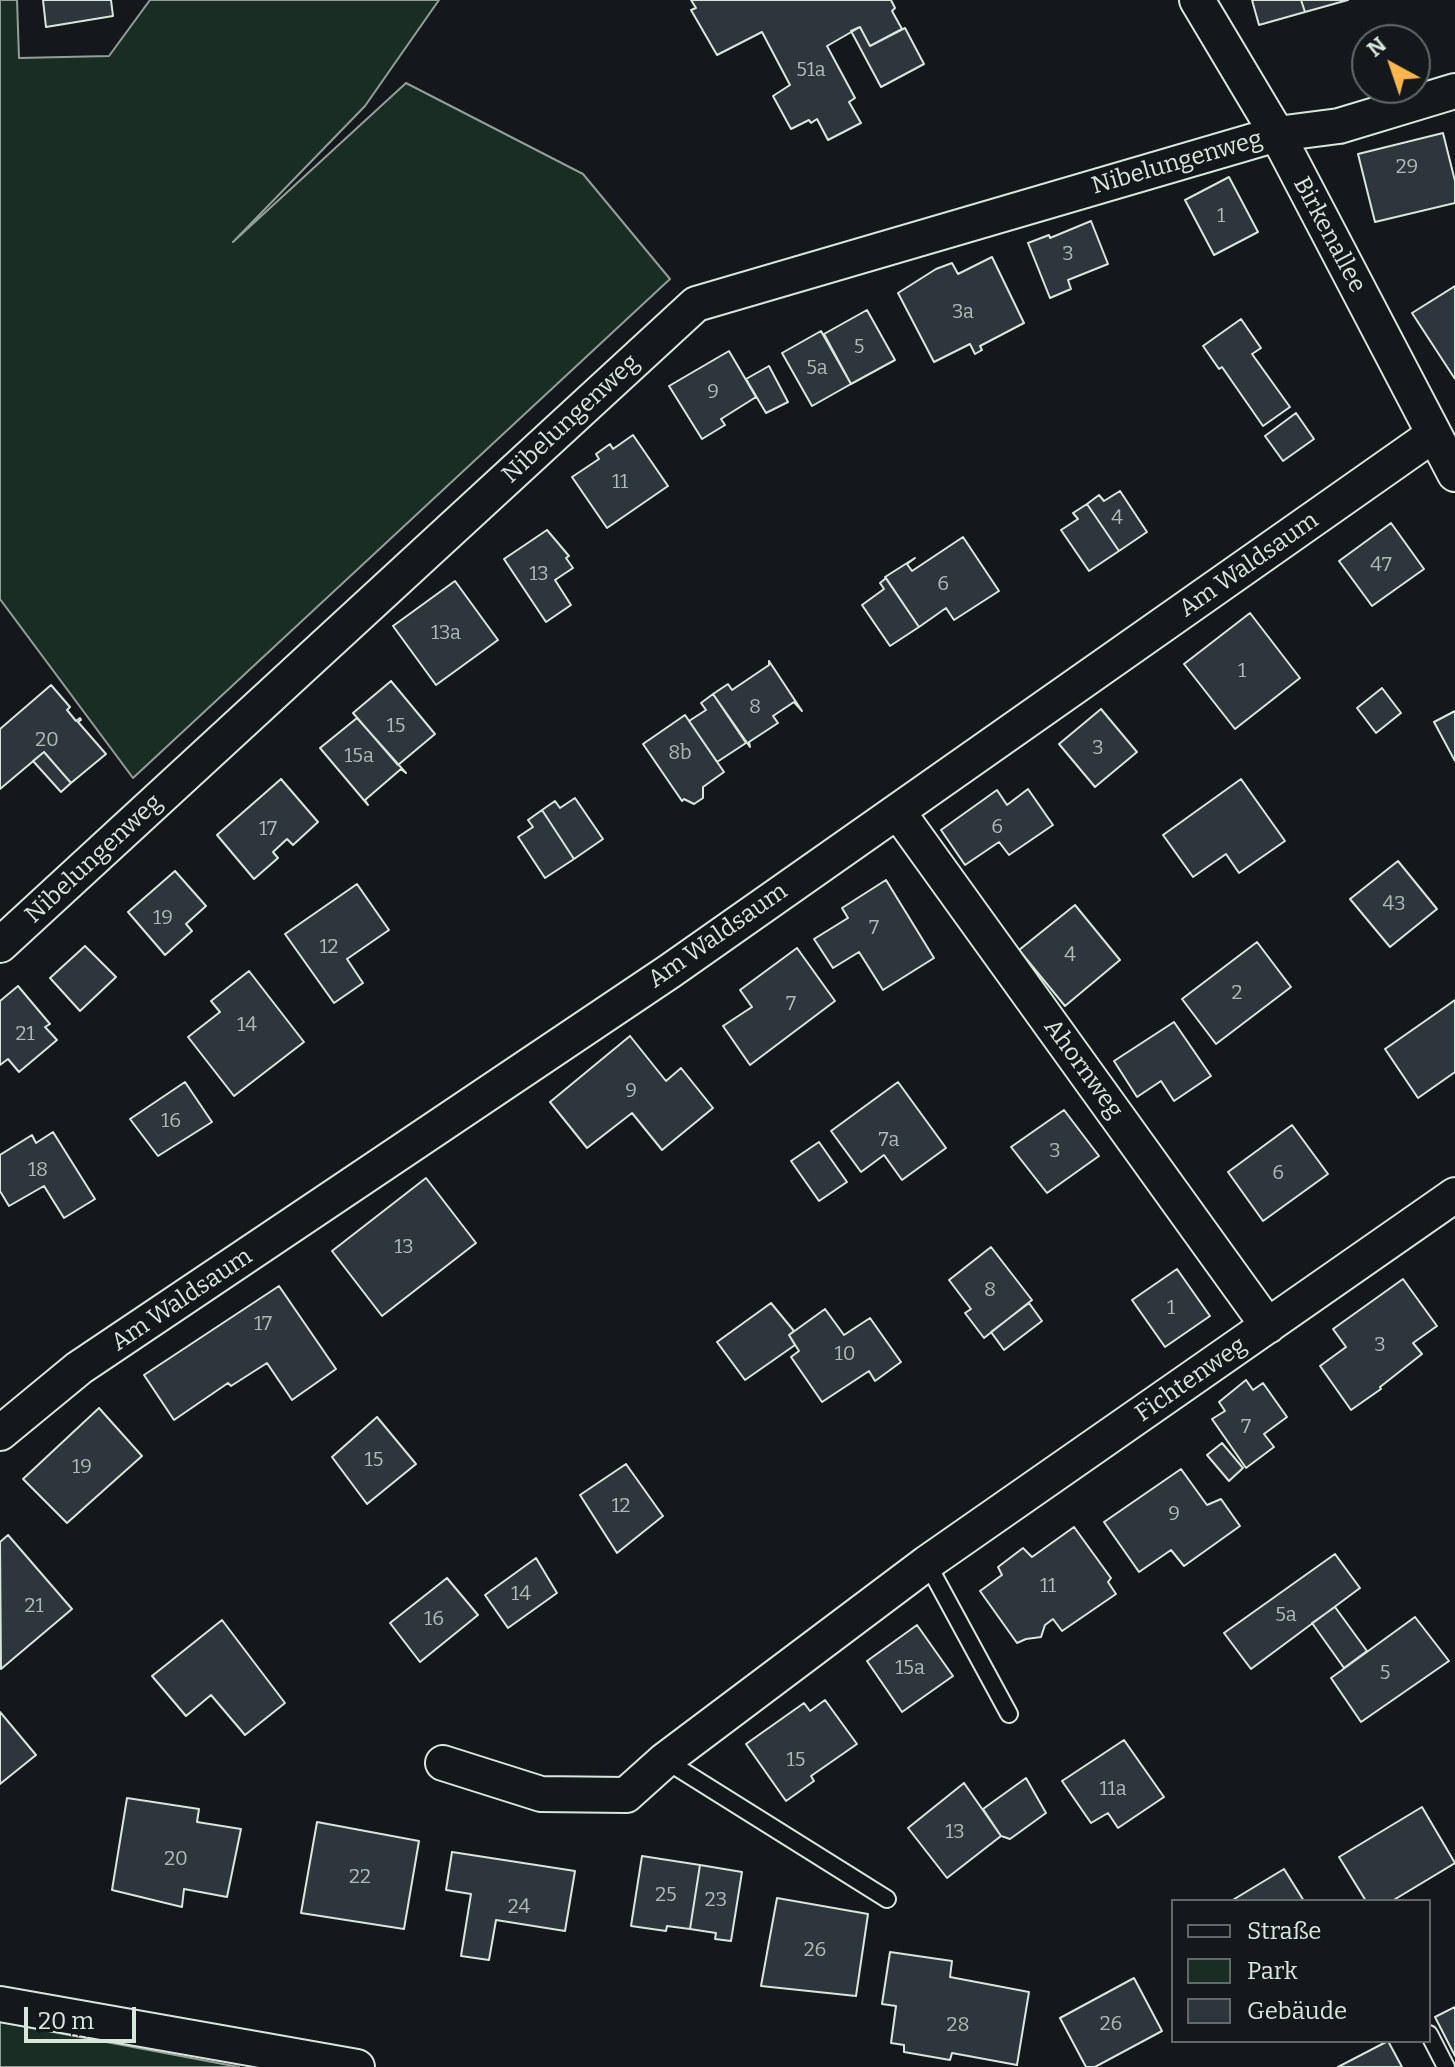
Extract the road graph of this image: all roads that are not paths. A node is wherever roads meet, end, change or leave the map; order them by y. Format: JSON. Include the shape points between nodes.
{"nodes":[{"id":1,"x":1197,"y":0,"type":"edge"},
{"id":2,"x":1455,"y":91,"type":"edge"},
{"id":3,"x":1277,"y":134,"type":"junction"},
{"id":4,"x":1433,"y":435,"type":"junction"},
{"id":5,"x":1455,"y":474,"type":"edge"},
{"id":6,"x":898,"y":812,"type":"junction"},
{"id":7,"x":0,"y":945,"type":"edge"},
{"id":8,"x":1455,"y":1195,"type":"edge"},
{"id":9,"x":1268,"y":1326,"type":"junction"},
{"id":10,"x":0,"y":1433,"type":"edge"},
{"id":11,"x":927,"y":1563,"type":"junction"},
{"id":12,"x":1009,"y":1714,"type":"dead end"},
{"id":13,"x":665,"y":1760,"type":"junction"},
{"id":14,"x":443,"y":1763,"type":"dead end"},
{"id":15,"x":887,"y":1899,"type":"dead end"},
{"id":16,"x":0,"y":2004,"type":"edge"},
{"id":17,"x":1431,"y":2038,"type":"edge"},
{"id":18,"x":357,"y":2067,"type":"edge"},
{"id":19,"x":1446,"y":2067,"type":"edge"}],
"edges":[{"from":1,"to":3,"type":"street","name":"Birkenallee"},
{"from":2,"to":3,"type":"street","name":"Nibelungenweg","via":[[1339,126]]},
{"from":3,"to":4,"type":"street","name":"Birkenallee"},
{"from":3,"to":7,"type":"street","name":"Nibelungenweg","via":[[696,304]]},
{"from":4,"to":5,"type":"street","name":"Birkenallee"},
{"from":4,"to":6,"type":"street","name":"Am Waldsaum"},
{"from":6,"to":9,"type":"street","name":"Ahornweg"},
{"from":6,"to":10,"type":"street","name":"Am Waldsaum","via":[[79,1368]]},
{"from":8,"to":9,"type":"street","name":"Fichtenweg"},
{"from":9,"to":11,"type":"street","name":"Fichtenweg"},
{"from":11,"to":12,"type":"lane"},
{"from":11,"to":13,"type":"street","name":"Fichtenweg"},
{"from":13,"to":14,"type":"street","name":"Fichtenweg","via":[[626,1795],[541,1794]]},
{"from":13,"to":15,"type":"lane"},
{"from":16,"to":18,"type":"street"},
{"from":17,"to":19,"type":"lane"}]}
